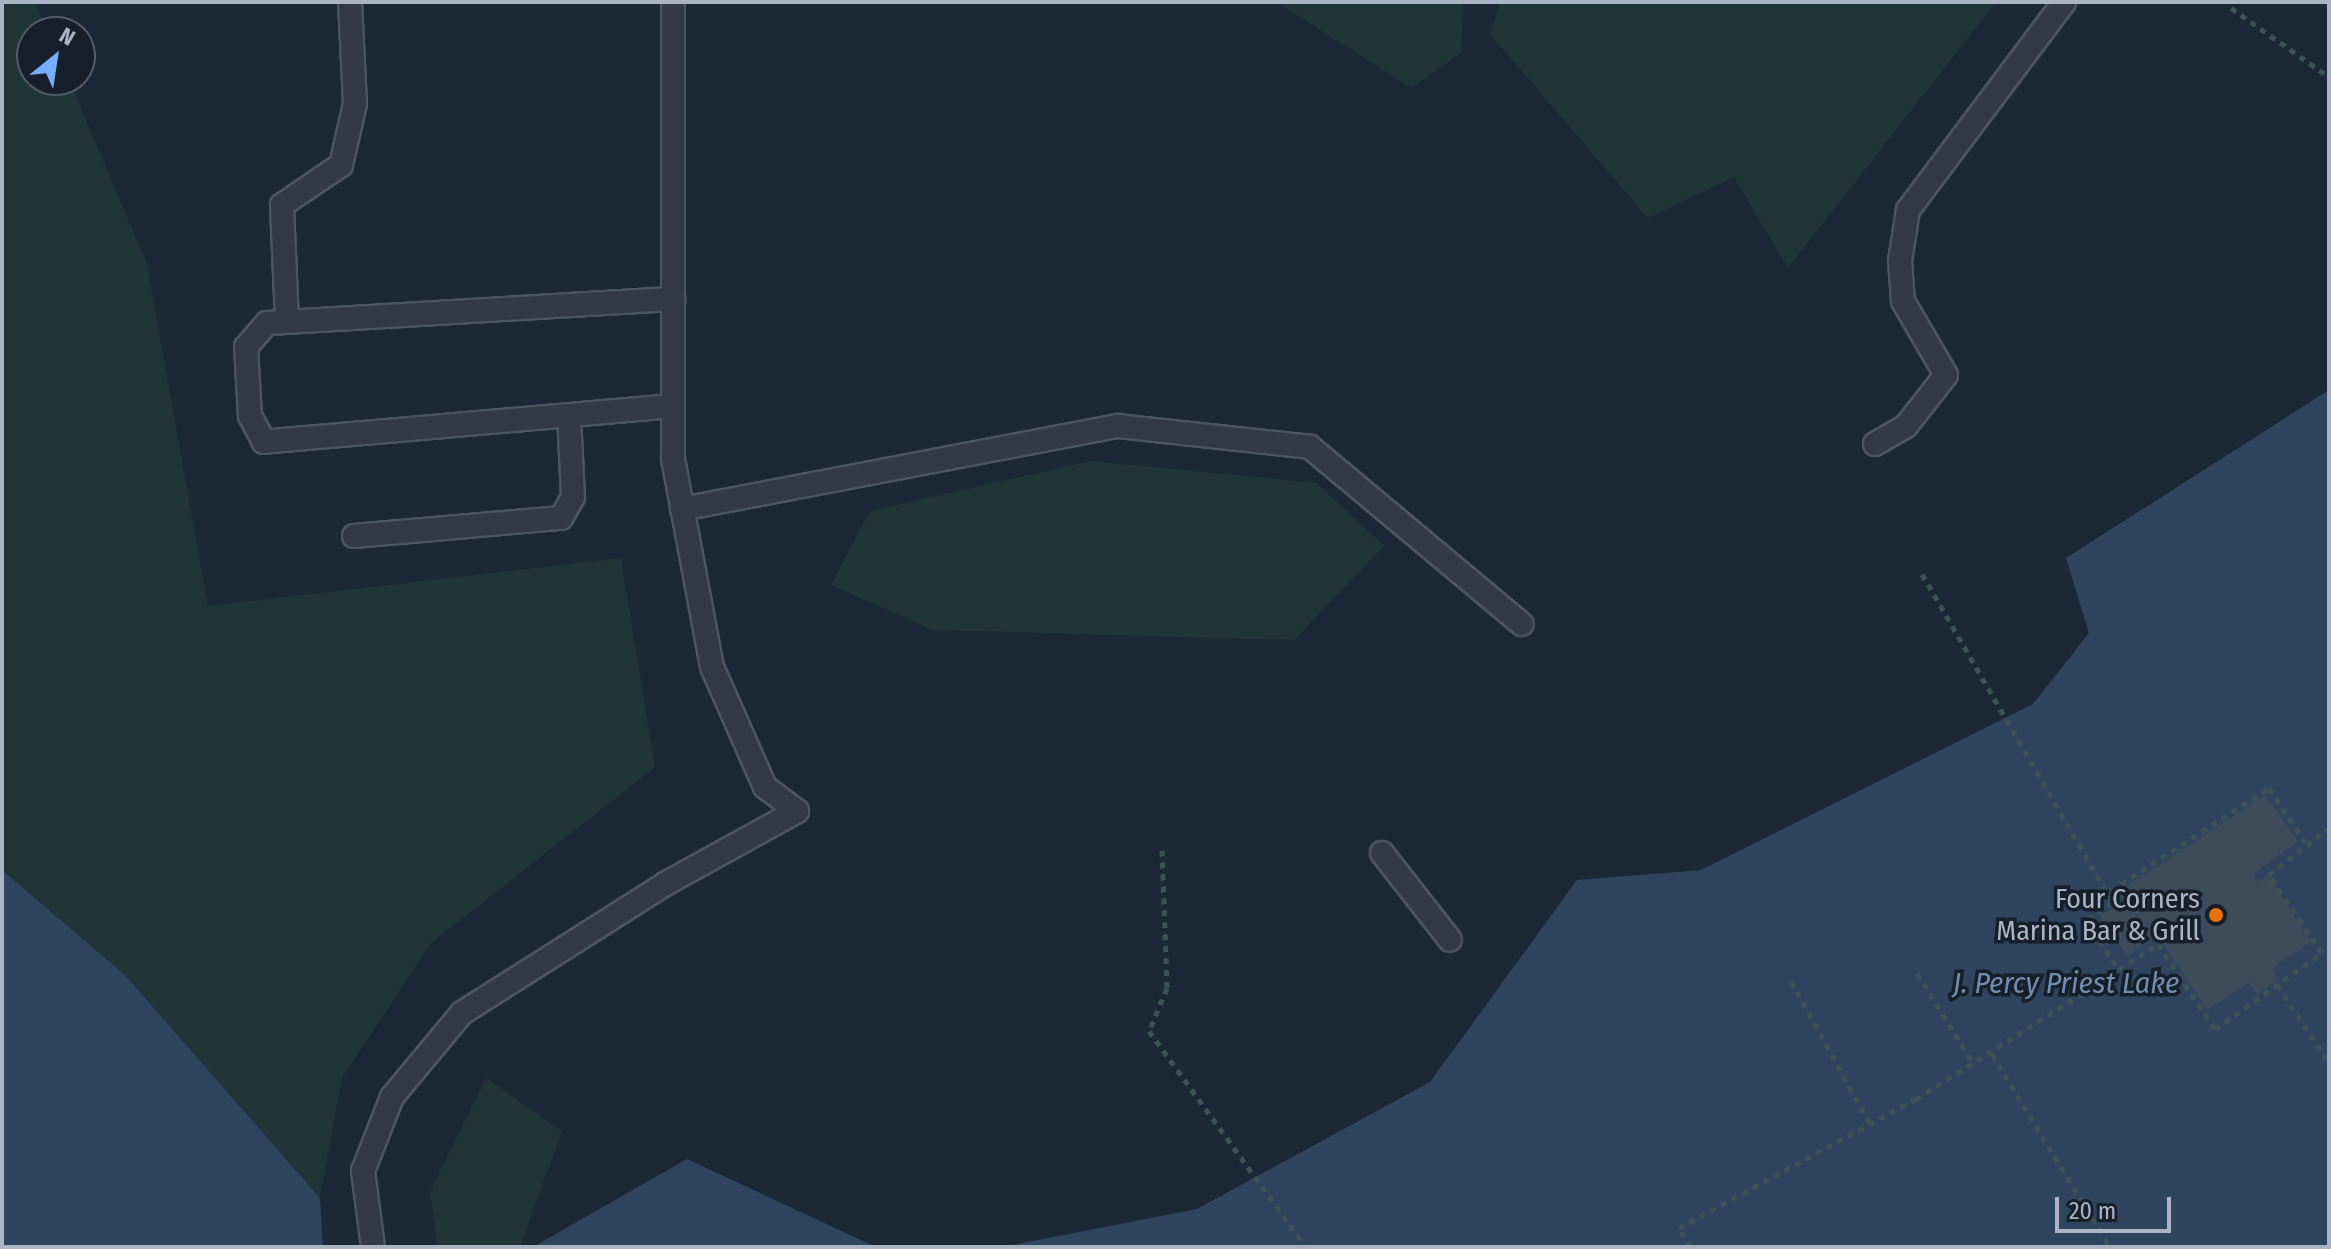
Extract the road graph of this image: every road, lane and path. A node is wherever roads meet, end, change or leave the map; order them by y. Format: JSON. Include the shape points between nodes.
{"nodes":[{"id":1,"x":350,"y":2,"type":"edge"},
{"id":2,"x":673,"y":2,"type":"edge"},
{"id":3,"x":2064,"y":2,"type":"edge"},
{"id":4,"x":2231,"y":8,"type":"dead end"},
{"id":5,"x":2329,"y":77,"type":"edge"},
{"id":6,"x":673,"y":299,"type":"junction"},
{"id":7,"x":287,"y":321,"type":"junction"},
{"id":8,"x":673,"y":406,"type":"junction"},
{"id":9,"x":569,"y":415,"type":"junction"},
{"id":10,"x":1875,"y":444,"type":"dead end"},
{"id":11,"x":682,"y":509,"type":"junction"},
{"id":12,"x":354,"y":536,"type":"dead end"},
{"id":13,"x":1922,"y":574,"type":"dead end"},
{"id":14,"x":1522,"y":624,"type":"dead end"},
{"id":15,"x":2329,"y":828,"type":"edge"},
{"id":16,"x":2307,"y":845,"type":"junction"},
{"id":17,"x":1162,"y":850,"type":"dead end"},
{"id":18,"x":1382,"y":853,"type":"dead end"},
{"id":19,"x":2112,"y":902,"type":"junction"},
{"id":20,"x":1450,"y":940,"type":"dead end"},
{"id":21,"x":2119,"y":970,"type":"junction"},
{"id":22,"x":1917,"y":973,"type":"dead end"},
{"id":23,"x":1791,"y":981,"type":"dead end"},
{"id":24,"x":2277,"y":985,"type":"junction"},
{"id":25,"x":1992,"y":1054,"type":"junction"},
{"id":26,"x":2329,"y":1062,"type":"edge"},
{"id":27,"x":1974,"y":1065,"type":"junction"},
{"id":28,"x":1870,"y":1124,"type":"junction"},
{"id":29,"x":373,"y":1247,"type":"edge"},
{"id":30,"x":1306,"y":1247,"type":"edge"},
{"id":31,"x":1691,"y":1247,"type":"edge"},
{"id":32,"x":2110,"y":1247,"type":"edge"}],
"edges":[{"from":1,"to":7,"type":"lane","via":[[355,104],[341,165],[282,205]]},
{"from":2,"to":6,"type":"lane"},
{"from":3,"to":10,"type":"lane","via":[[1908,210],[1900,261],[1903,301],[1946,375],[1906,426]]},
{"from":4,"to":5,"type":"path"},
{"from":6,"to":7,"type":"lane"},
{"from":6,"to":8,"type":"lane"},
{"from":7,"to":9,"type":"lane","via":[[267,323],[246,347],[250,416],[264,442]]},
{"from":8,"to":9,"type":"lane"},
{"from":8,"to":11,"type":"lane","via":[[673,459]]},
{"from":9,"to":12,"type":"lane","via":[[573,497],[561,518]]},
{"from":11,"to":14,"type":"lane","via":[[1118,426],[1310,447]]},
{"from":11,"to":29,"type":"lane","via":[[712,667],[765,787],[797,811],[665,884],[462,1013],[392,1097],[363,1171]]},
{"from":13,"to":19,"type":"path"},
{"from":15,"to":16,"type":"path"},
{"from":16,"to":19,"type":"path","via":[[2269,788],[2121,884],[2126,893]]},
{"from":16,"to":24,"type":"path","via":[[2269,875],[2322,953]]},
{"from":17,"to":30,"type":"path","via":[[1167,988],[1149,1031]]},
{"from":18,"to":20,"type":"lane"},
{"from":19,"to":21,"type":"path","via":[[2086,920]]},
{"from":21,"to":24,"type":"path","via":[[2158,944],[2215,1029]]},
{"from":21,"to":25,"type":"path"},
{"from":22,"to":27,"type":"path"},
{"from":23,"to":28,"type":"path"},
{"from":24,"to":26,"type":"path"},
{"from":25,"to":27,"type":"path"},
{"from":25,"to":32,"type":"path"},
{"from":27,"to":28,"type":"path"},
{"from":28,"to":31,"type":"path","via":[[1679,1228]]}]}
